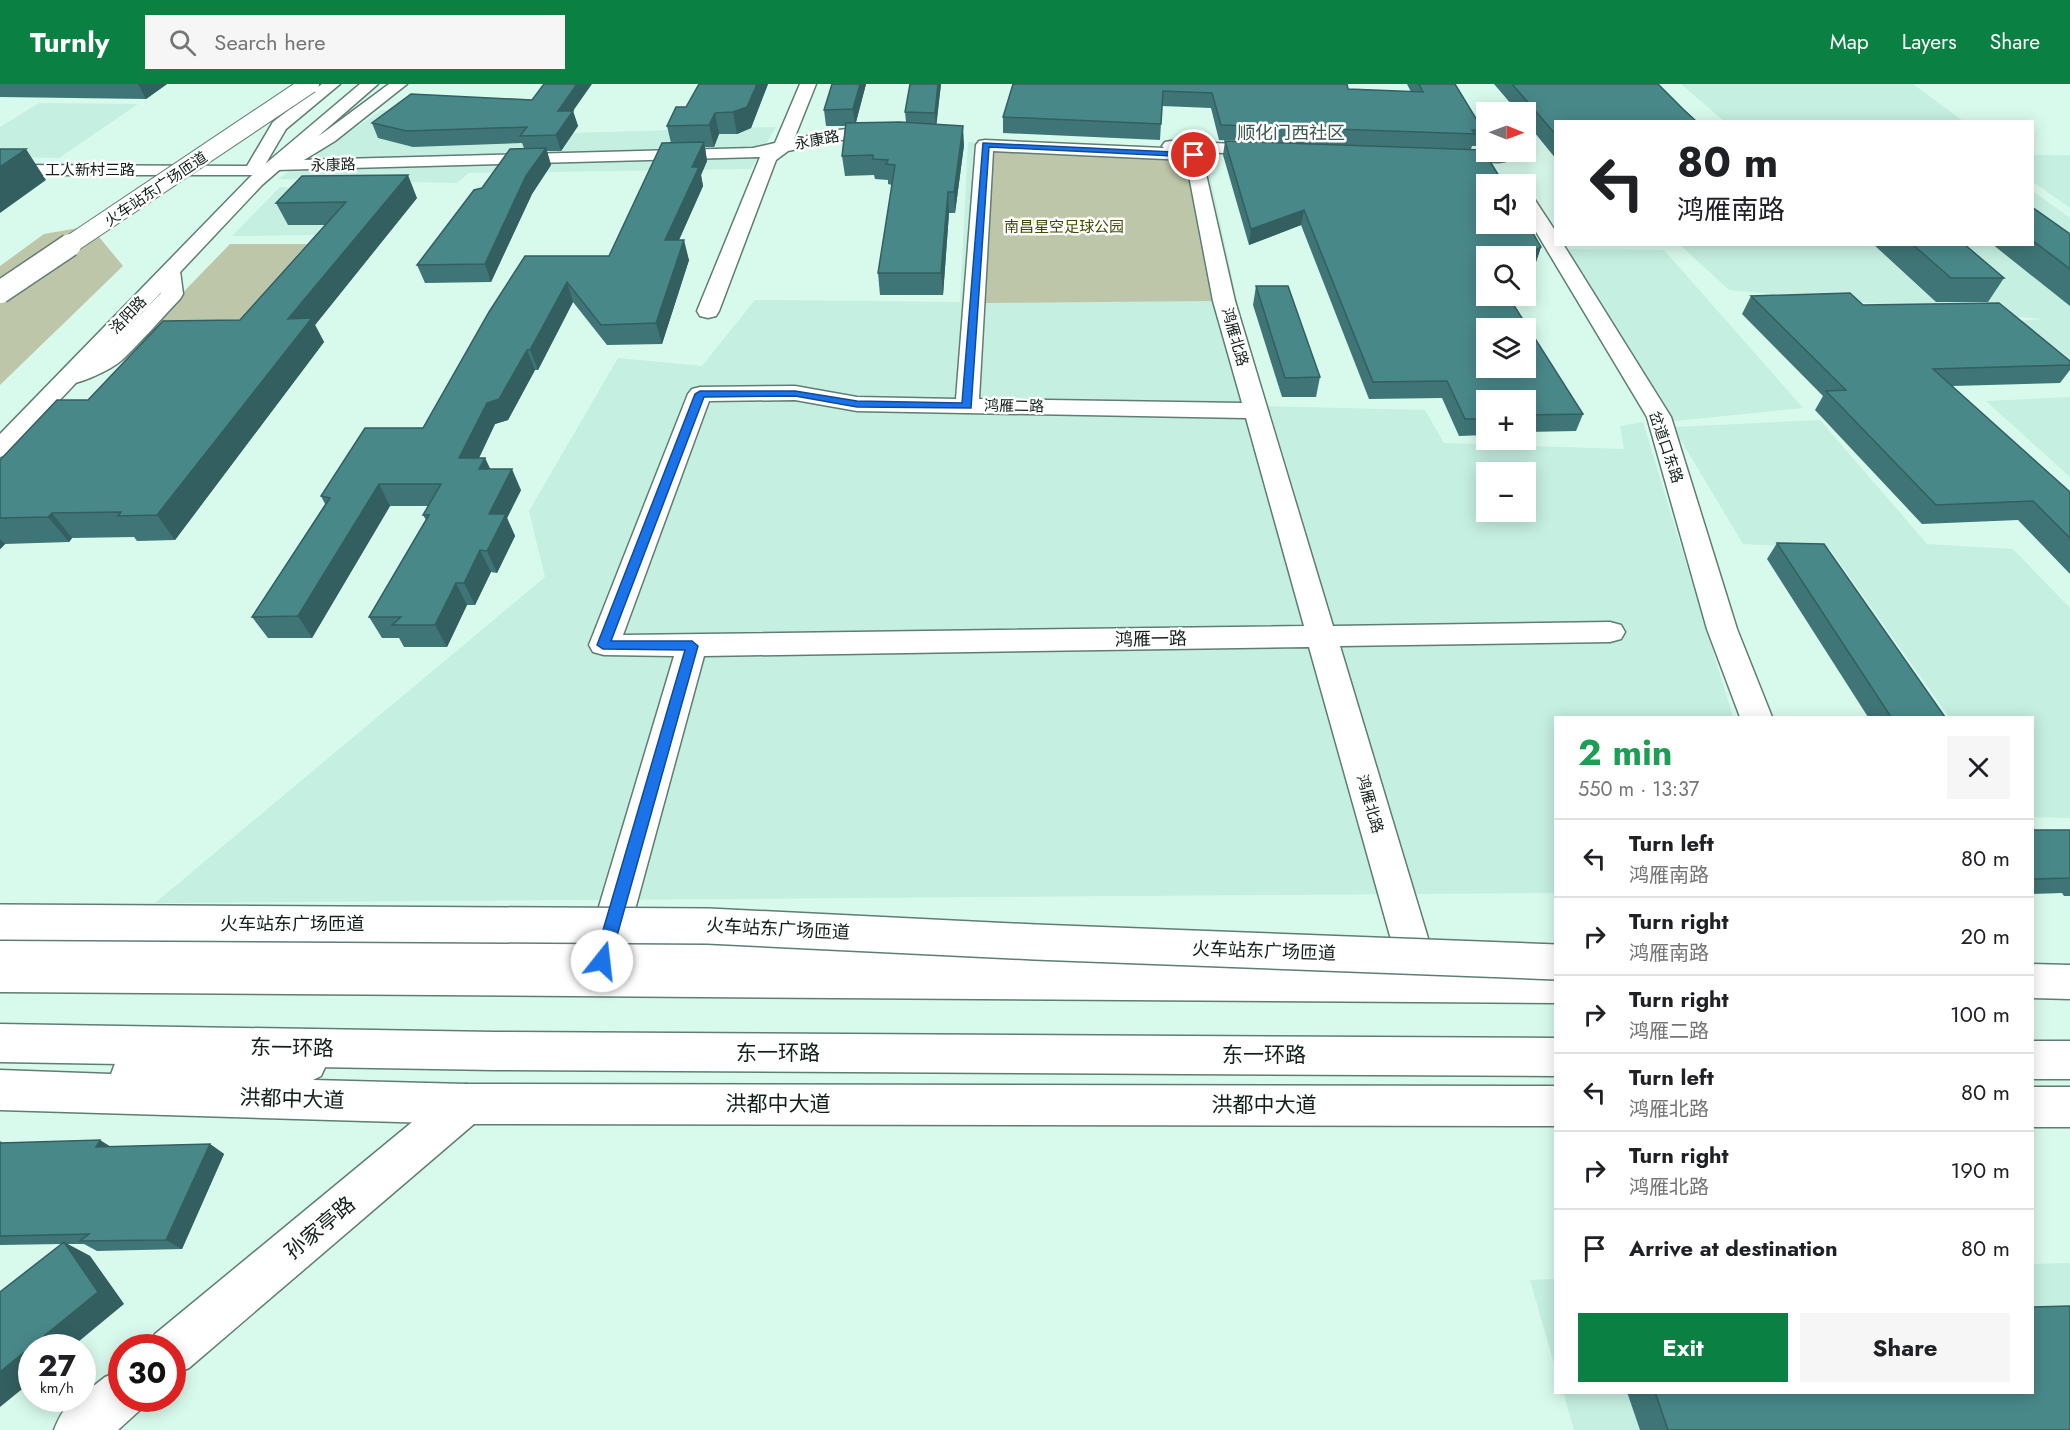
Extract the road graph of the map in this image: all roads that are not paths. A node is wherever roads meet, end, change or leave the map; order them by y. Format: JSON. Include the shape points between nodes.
{"nodes":[{"id":1,"x":310,"y":84,"type":"edge"},
{"id":2,"x":332,"y":84,"type":"edge"},
{"id":3,"x":354,"y":84,"type":"edge"},
{"id":4,"x":370,"y":84,"type":"edge"},
{"id":5,"x":399,"y":84,"type":"edge"},
{"id":6,"x":808,"y":84,"type":"edge"},
{"id":7,"x":901,"y":135,"type":"edge"},
{"id":8,"x":972,"y":138,"type":"dead end"},
{"id":9,"x":783,"y":146,"type":"junction"},
{"id":10,"x":1282,"y":151,"type":"edge"},
{"id":11,"x":1476,"y":155,"type":"edge"},
{"id":12,"x":1427,"y":157,"type":"edge"},
{"id":13,"x":280,"y":166,"type":"junction"},
{"id":14,"x":0,"y":170,"type":"edge"},
{"id":15,"x":254,"y":176,"type":"junction"},
{"id":16,"x":1536,"y":216,"type":"edge"},
{"id":17,"x":1554,"y":246,"type":"edge"},
{"id":18,"x":1554,"y":246,"type":"edge"},
{"id":19,"x":0,"y":292,"type":"edge"},
{"id":20,"x":708,"y":311,"type":"dead end"},
{"id":21,"x":41,"y":376,"type":"dead end"},
{"id":22,"x":700,"y":394,"type":"joint"},
{"id":23,"x":967,"y":406,"type":"junction"},
{"id":24,"x":1256,"y":411,"type":"junction"},
{"id":25,"x":0,"y":449,"type":"edge"},
{"id":26,"x":1610,"y":632,"type":"dead end"},
{"id":27,"x":1322,"y":637,"type":"junction"},
{"id":28,"x":692,"y":646,"type":"junction"},
{"id":29,"x":1756,"y":716,"type":"edge"},
{"id":30,"x":0,"y":922,"type":"edge"},
{"id":31,"x":0,"y":955,"type":"edge"},
{"id":32,"x":602,"y":961,"type":"junction"},
{"id":33,"x":1554,"y":962,"type":"edge"},
{"id":34,"x":1418,"y":968,"type":"junction"},
{"id":35,"x":1554,"y":969,"type":"edge"},
{"id":36,"x":2034,"y":974,"type":"edge"},
{"id":37,"x":2070,"y":974,"type":"edge"},
{"id":38,"x":0,"y":975,"type":"edge"},
{"id":39,"x":2034,"y":981,"type":"edge"},
{"id":40,"x":2070,"y":982,"type":"edge"},
{"id":41,"x":1554,"y":986,"type":"edge"},
{"id":42,"x":2034,"y":989,"type":"edge"},
{"id":43,"x":2070,"y":989,"type":"edge"},
{"id":44,"x":0,"y":1043,"type":"edge"},
{"id":45,"x":494,"y":1052,"type":"junction"},
{"id":46,"x":1554,"y":1057,"type":"edge"},
{"id":47,"x":2034,"y":1060,"type":"edge"},
{"id":48,"x":2070,"y":1060,"type":"edge"},
{"id":49,"x":0,"y":1083,"type":"edge"},
{"id":50,"x":0,"y":1090,"type":"edge"},
{"id":51,"x":466,"y":1104,"type":"junction"},
{"id":52,"x":1554,"y":1106,"type":"edge"},
{"id":53,"x":2034,"y":1107,"type":"edge"},
{"id":54,"x":2070,"y":1107,"type":"edge"},
{"id":55,"x":186,"y":1339,"type":"edge"},
{"id":56,"x":108,"y":1406,"type":"edge"},
{"id":57,"x":79,"y":1430,"type":"edge"}],
"edges":[{"from":1,"to":19,"type":"main road","name":"火车站东广场匝道","bridge":true},
{"from":2,"to":15,"type":"main road","name":"洛阳路","via":[[279,126]]},
{"from":3,"to":15,"type":"main road","name":"洛阳路"},
{"from":4,"to":15,"type":"main road","name":"洛阳路"},
{"from":5,"to":13,"type":"main road","name":"洛阳路","via":[[338,130]]},
{"from":6,"to":9,"type":"main road"},
{"from":7,"to":9,"type":"main road","name":"永康路","via":[[854,133]]},
{"from":8,"to":10,"type":"main road"},
{"from":9,"to":13,"type":"main road","name":"永康路","via":[[753,153]]},
{"from":9,"to":20,"type":"main road","via":[[768,158]]},
{"from":11,"to":12,"type":"main road"},
{"from":13,"to":15,"type":"main road","name":"洛阳路"},
{"from":14,"to":15,"type":"main road","name":"工人新村三路"},
{"from":15,"to":21,"type":"main road","name":"洛阳路"},
{"from":15,"to":25,"type":"main road","name":"洛阳路","via":[[170,271],[172,294],[112,357],[67,379]]},
{"from":16,"to":18,"type":"main road","name":"岔道口东路"},
{"from":17,"to":29,"type":"main road","name":"岔道口东路","via":[[1659,417],[1722,629]]},
{"from":22,"to":23,"type":"main road","name":"鸿雁二路","via":[[795,393],[857,404]]},
{"from":22,"to":28,"type":"main road","name":"鸿雁一路","via":[[603,645]]},
{"from":23,"to":24,"type":"main road","name":"鸿雁二路"},
{"from":23,"to":24,"type":"main road","name":"鸿雁北路","via":[[985,145],[1194,155],[1224,301]]},
{"from":24,"to":27,"type":"main road","name":"鸿雁北路"},
{"from":26,"to":27,"type":"main road","name":"鸿雁一路"},
{"from":27,"to":28,"type":"main road","name":"鸿雁一路"},
{"from":27,"to":34,"type":"main road","name":"鸿雁北路"},
{"from":28,"to":32,"type":"main road"},
{"from":30,"to":33,"type":"main road","name":"火车站东广场匝道","bridge":true,"via":[[708,926]]},
{"from":31,"to":32,"type":"main road"},
{"from":32,"to":34,"type":"main road"},
{"from":34,"to":35,"type":"main road"},
{"from":36,"to":37,"type":"main road"},
{"from":38,"to":41,"type":"main road"},
{"from":39,"to":40,"type":"main road"},
{"from":42,"to":43,"type":"main road"},
{"from":44,"to":45,"type":"main road","name":"东一环路"},
{"from":45,"to":46,"type":"main road","name":"东一环路"},
{"from":45,"to":49,"type":"main road"},
{"from":47,"to":48,"type":"main road"},
{"from":50,"to":51,"type":"main road","name":"洪都中大道"},
{"from":51,"to":52,"type":"main road","name":"洪都中大道"},
{"from":51,"to":55,"type":"main road","name":"孙家亭路"},
{"from":53,"to":54,"type":"main road"},
{"from":56,"to":57,"type":"main road"}]}
